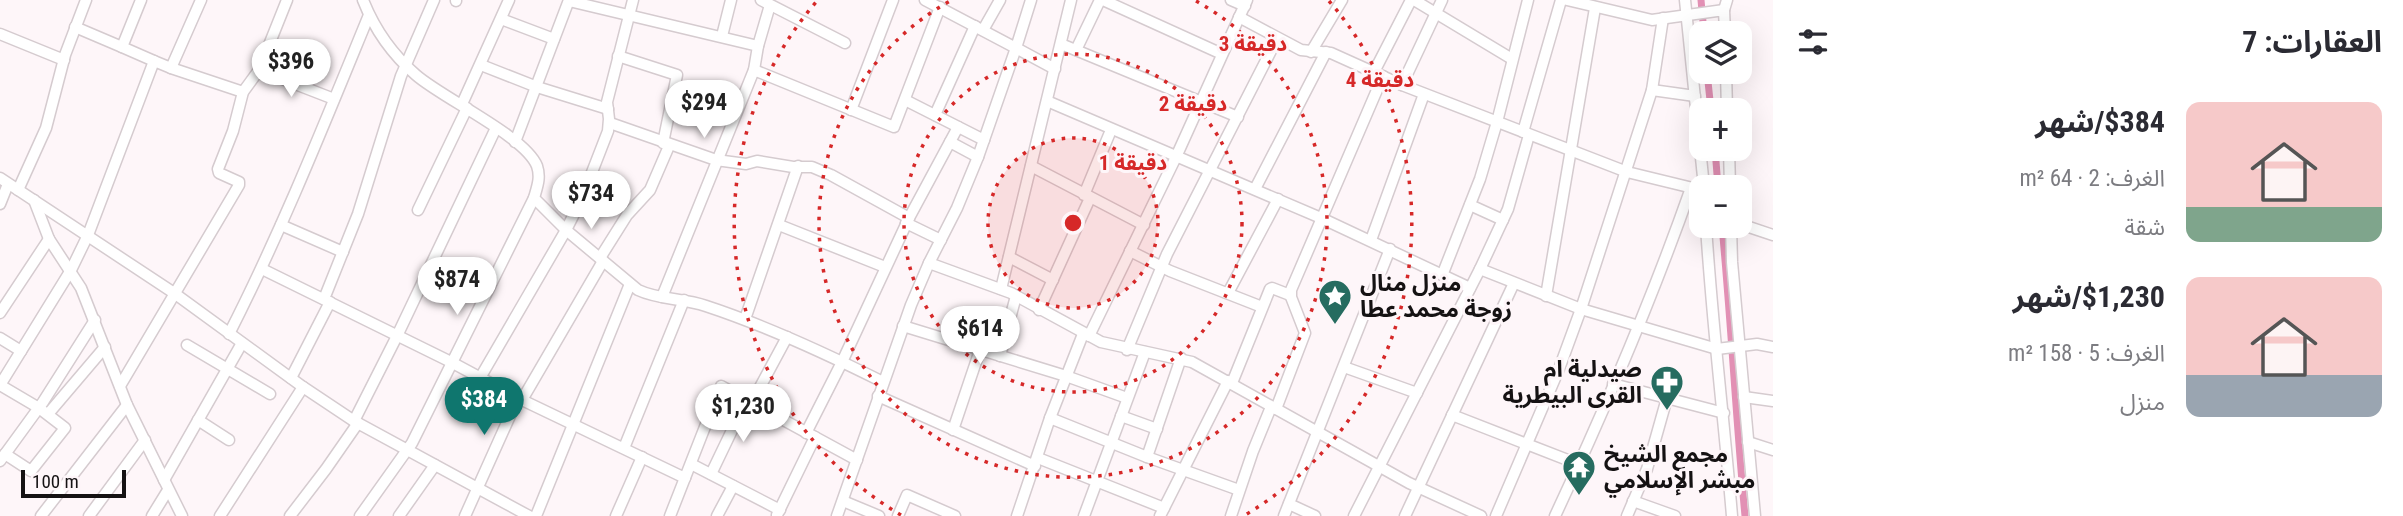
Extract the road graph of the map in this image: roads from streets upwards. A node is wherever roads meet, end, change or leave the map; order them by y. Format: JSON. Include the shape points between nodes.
{"nodes":[{"id":1,"x":86,"y":0,"type":"edge"},
{"id":2,"x":141,"y":0,"type":"edge"},
{"id":3,"x":201,"y":0,"type":"edge"},
{"id":4,"x":287,"y":0,"type":"edge"},
{"id":5,"x":363,"y":0,"type":"edge"},
{"id":6,"x":433,"y":0,"type":"edge"},
{"id":7,"x":509,"y":0,"type":"edge"},
{"id":8,"x":569,"y":0,"type":"edge"},
{"id":9,"x":633,"y":0,"type":"edge"},
{"id":10,"x":731,"y":0,"type":"edge"},
{"id":11,"x":893,"y":0,"type":"edge"},
{"id":12,"x":925,"y":0,"type":"edge"},
{"id":13,"x":1000,"y":0,"type":"edge"},
{"id":14,"x":1031,"y":0,"type":"edge"},
{"id":15,"x":1070,"y":0,"type":"edge"},
{"id":16,"x":1101,"y":0,"type":"edge"},
{"id":17,"x":1231,"y":0,"type":"edge"},
{"id":18,"x":1412,"y":0,"type":"edge"},
{"id":19,"x":1442,"y":0,"type":"edge"},
{"id":20,"x":1528,"y":0,"type":"edge"},
{"id":21,"x":1561,"y":0,"type":"edge"},
{"id":22,"x":1567,"y":0,"type":"edge"},
{"id":23,"x":1685,"y":0,"type":"edge"},
{"id":24,"x":1337,"y":2,"type":"edge"},
{"id":25,"x":766,"y":3,"type":"edge"},
{"id":26,"x":1246,"y":3,"type":"edge"},
{"id":27,"x":1593,"y":5,"type":"edge"},
{"id":28,"x":1725,"y":5,"type":"edge"},
{"id":29,"x":940,"y":7,"type":"junction"},
{"id":30,"x":1436,"y":13,"type":"junction"},
{"id":31,"x":1687,"y":14,"type":"junction"},
{"id":32,"x":369,"y":15,"type":"junction"},
{"id":33,"x":629,"y":15,"type":"junction"},
{"id":34,"x":1239,"y":18,"type":"junction"},
{"id":35,"x":1663,"y":18,"type":"junction"},
{"id":36,"x":501,"y":19,"type":"junction"},
{"id":37,"x":75,"y":27,"type":"junction"},
{"id":38,"x":979,"y":28,"type":"junction"},
{"id":39,"x":0,"y":34,"type":"edge"},
{"id":40,"x":722,"y":36,"type":"junction"},
{"id":41,"x":554,"y":39,"type":"junction"},
{"id":42,"x":1277,"y":39,"type":"junction"},
{"id":43,"x":845,"y":43,"type":"dead end"},
{"id":44,"x":1061,"y":44,"type":"junction"},
{"id":45,"x":758,"y":46,"type":"junction"},
{"id":46,"x":122,"y":47,"type":"junction"},
{"id":47,"x":1016,"y":48,"type":"junction"},
{"id":48,"x":1076,"y":50,"type":"junction"},
{"id":49,"x":1311,"y":52,"type":"junction"},
{"id":50,"x":1326,"y":52,"type":"junction"},
{"id":51,"x":1222,"y":54,"type":"junction"},
{"id":52,"x":618,"y":56,"type":"junction"},
{"id":53,"x":1512,"y":59,"type":"junction"},
{"id":54,"x":64,"y":60,"type":"junction"},
{"id":55,"x":154,"y":61,"type":"junction"},
{"id":56,"x":405,"y":65,"type":"junction"},
{"id":57,"x":481,"y":65,"type":"junction"},
{"id":58,"x":171,"y":68,"type":"junction"},
{"id":59,"x":754,"y":69,"type":"junction"},
{"id":60,"x":1055,"y":69,"type":"junction"},
{"id":61,"x":259,"y":70,"type":"junction"},
{"id":62,"x":1378,"y":74,"type":"junction"},
{"id":63,"x":1402,"y":85,"type":"junction"},
{"id":64,"x":537,"y":87,"type":"junction"},
{"id":65,"x":1652,"y":90,"type":"junction"},
{"id":66,"x":243,"y":92,"type":"junction"},
{"id":67,"x":1424,"y":94,"type":"junction"},
{"id":68,"x":1695,"y":96,"type":"junction"},
{"id":69,"x":334,"y":99,"type":"junction"},
{"id":70,"x":905,"y":100,"type":"junction"},
{"id":71,"x":1047,"y":102,"type":"junction"},
{"id":72,"x":1200,"y":103,"type":"junction"},
{"id":73,"x":465,"y":106,"type":"junction"},
{"id":74,"x":608,"y":110,"type":"junction"},
{"id":75,"x":851,"y":110,"type":"junction"},
{"id":76,"x":935,"y":115,"type":"junction"},
{"id":77,"x":1238,"y":117,"type":"junction"},
{"id":78,"x":1497,"y":122,"type":"junction"},
{"id":79,"x":610,"y":123,"type":"junction"},
{"id":80,"x":958,"y":127,"type":"junction"},
{"id":81,"x":496,"y":128,"type":"junction"},
{"id":82,"x":1111,"y":130,"type":"junction"},
{"id":83,"x":1526,"y":133,"type":"junction"},
{"id":84,"x":984,"y":140,"type":"junction"},
{"id":85,"x":515,"y":142,"type":"junction"},
{"id":86,"x":950,"y":142,"type":"junction"},
{"id":87,"x":666,"y":144,"type":"junction"},
{"id":88,"x":1572,"y":150,"type":"junction"},
{"id":89,"x":978,"y":157,"type":"junction"},
{"id":90,"x":1176,"y":157,"type":"junction"},
{"id":91,"x":716,"y":160,"type":"junction"},
{"id":92,"x":798,"y":166,"type":"junction"},
{"id":93,"x":1031,"y":166,"type":"junction"},
{"id":94,"x":1211,"y":171,"type":"junction"},
{"id":95,"x":1627,"y":172,"type":"junction"},
{"id":96,"x":1698,"y":175,"type":"edge"},
{"id":97,"x":4,"y":181,"type":"edge"},
{"id":98,"x":1689,"y":186,"type":"edge"},
{"id":99,"x":1255,"y":189,"type":"junction"},
{"id":100,"x":18,"y":190,"type":"junction"},
{"id":101,"x":1087,"y":197,"type":"junction"},
{"id":102,"x":534,"y":198,"type":"junction"},
{"id":103,"x":1278,"y":199,"type":"junction"},
{"id":104,"x":34,"y":200,"type":"junction"},
{"id":105,"x":0,"y":204,"type":"edge"},
{"id":106,"x":1470,"y":205,"type":"junction"},
{"id":107,"x":1689,"y":207,"type":"edge"},
{"id":108,"x":418,"y":210,"type":"dead end"},
{"id":109,"x":1321,"y":218,"type":"junction"},
{"id":110,"x":1503,"y":220,"type":"junction"},
{"id":111,"x":907,"y":221,"type":"junction"},
{"id":112,"x":281,"y":225,"type":"junction"},
{"id":113,"x":779,"y":225,"type":"junction"},
{"id":114,"x":1144,"y":225,"type":"junction"},
{"id":115,"x":1752,"y":227,"type":"edge"},
{"id":116,"x":566,"y":230,"type":"junction"},
{"id":117,"x":88,"y":235,"type":"junction"},
{"id":118,"x":1773,"y":235,"type":"edge"},
{"id":119,"x":1706,"y":238,"type":"edge"},
{"id":120,"x":1732,"y":238,"type":"edge"},
{"id":121,"x":49,"y":239,"type":"junction"},
{"id":122,"x":941,"y":240,"type":"junction"},
{"id":123,"x":1371,"y":240,"type":"junction"},
{"id":124,"x":1390,"y":249,"type":"junction"},
{"id":125,"x":1130,"y":251,"type":"junction"},
{"id":126,"x":343,"y":252,"type":"junction"},
{"id":127,"x":1009,"y":257,"type":"junction"},
{"id":128,"x":602,"y":259,"type":"junction"},
{"id":129,"x":929,"y":263,"type":"junction"},
{"id":130,"x":885,"y":267,"type":"junction"},
{"id":131,"x":1161,"y":268,"type":"junction"},
{"id":132,"x":262,"y":269,"type":"junction"},
{"id":133,"x":1480,"y":269,"type":"junction"},
{"id":134,"x":71,"y":270,"type":"junction"},
{"id":135,"x":1443,"y":273,"type":"junction"},
{"id":136,"x":1053,"y":280,"type":"junction"},
{"id":137,"x":1514,"y":283,"type":"junction"},
{"id":138,"x":630,"y":284,"type":"junction"},
{"id":139,"x":1470,"y":288,"type":"junction"},
{"id":140,"x":1001,"y":289,"type":"junction"},
{"id":141,"x":174,"y":293,"type":"junction"},
{"id":142,"x":1228,"y":293,"type":"junction"},
{"id":143,"x":1290,"y":295,"type":"junction"},
{"id":144,"x":1016,"y":296,"type":"junction"},
{"id":145,"x":1546,"y":296,"type":"junction"},
{"id":146,"x":662,"y":297,"type":"junction"},
{"id":147,"x":4,"y":298,"type":"edge"},
{"id":148,"x":327,"y":300,"type":"junction"},
{"id":149,"x":684,"y":300,"type":"junction"},
{"id":150,"x":1262,"y":307,"type":"junction"},
{"id":151,"x":1581,"y":309,"type":"junction"},
{"id":152,"x":1039,"y":310,"type":"junction"},
{"id":153,"x":0,"y":313,"type":"edge"},
{"id":154,"x":745,"y":319,"type":"junction"},
{"id":155,"x":95,"y":320,"type":"junction"},
{"id":156,"x":904,"y":326,"type":"junction"},
{"id":157,"x":1637,"y":327,"type":"junction"},
{"id":158,"x":229,"y":334,"type":"junction"},
{"id":159,"x":1086,"y":335,"type":"junction"},
{"id":160,"x":397,"y":336,"type":"junction"},
{"id":161,"x":788,"y":337,"type":"junction"},
{"id":162,"x":1773,"y":337,"type":"edge"},
{"id":163,"x":0,"y":338,"type":"edge"},
{"id":164,"x":242,"y":343,"type":"junction"},
{"id":165,"x":1758,"y":344,"type":"junction"},
{"id":166,"x":187,"y":345,"type":"dead end"},
{"id":167,"x":105,"y":347,"type":"junction"},
{"id":168,"x":1773,"y":347,"type":"edge"},
{"id":169,"x":1720,"y":348,"type":"junction"},
{"id":170,"x":1739,"y":348,"type":"junction"},
{"id":171,"x":980,"y":350,"type":"junction"},
{"id":172,"x":1127,"y":350,"type":"junction"},
{"id":173,"x":21,"y":351,"type":"junction"},
{"id":174,"x":1145,"y":352,"type":"junction"},
{"id":175,"x":1000,"y":356,"type":"junction"},
{"id":176,"x":1181,"y":358,"type":"junction"},
{"id":177,"x":452,"y":362,"type":"junction"},
{"id":178,"x":842,"y":362,"type":"junction"},
{"id":179,"x":1344,"y":367,"type":"junction"},
{"id":180,"x":228,"y":369,"type":"junction"},
{"id":181,"x":1066,"y":376,"type":"junction"},
{"id":182,"x":291,"y":378,"type":"junction"},
{"id":183,"x":480,"y":378,"type":"junction"},
{"id":184,"x":883,"y":382,"type":"junction"},
{"id":185,"x":1230,"y":382,"type":"junction"},
{"id":186,"x":1613,"y":384,"type":"junction"},
{"id":187,"x":0,"y":385,"type":"edge"},
{"id":188,"x":120,"y":386,"type":"junction"},
{"id":189,"x":303,"y":387,"type":"junction"},
{"id":190,"x":1417,"y":393,"type":"junction"},
{"id":191,"x":270,"y":394,"type":"dead end"},
{"id":192,"x":878,"y":396,"type":"junction"},
{"id":193,"x":1744,"y":397,"type":"junction"},
{"id":194,"x":1127,"y":398,"type":"junction"},
{"id":195,"x":1667,"y":398,"type":"junction"},
{"id":196,"x":520,"y":399,"type":"junction"},
{"id":197,"x":750,"y":401,"type":"junction"},
{"id":198,"x":1773,"y":401,"type":"edge"},
{"id":199,"x":127,"y":405,"type":"junction"},
{"id":200,"x":1273,"y":408,"type":"junction"},
{"id":201,"x":43,"y":411,"type":"junction"},
{"id":202,"x":1724,"y":413,"type":"junction"},
{"id":203,"x":1452,"y":415,"type":"junction"},
{"id":204,"x":1121,"y":416,"type":"junction"},
{"id":205,"x":1050,"y":418,"type":"junction"},
{"id":206,"x":198,"y":420,"type":"junction"},
{"id":207,"x":356,"y":422,"type":"junction"},
{"id":208,"x":572,"y":424,"type":"junction"},
{"id":209,"x":1157,"y":429,"type":"junction"},
{"id":210,"x":953,"y":430,"type":"junction"},
{"id":211,"x":1318,"y":433,"type":"junction"},
{"id":212,"x":811,"y":435,"type":"junction"},
{"id":213,"x":145,"y":440,"type":"junction"},
{"id":214,"x":229,"y":440,"type":"dead end"},
{"id":215,"x":1748,"y":442,"type":"junction"},
{"id":216,"x":1111,"y":443,"type":"junction"},
{"id":217,"x":1528,"y":444,"type":"junction"},
{"id":218,"x":624,"y":448,"type":"junction"},
{"id":219,"x":408,"y":450,"type":"junction"},
{"id":220,"x":1773,"y":450,"type":"edge"},
{"id":221,"x":3,"y":457,"type":"edge"},
{"id":222,"x":642,"y":457,"type":"junction"},
{"id":223,"x":1147,"y":457,"type":"junction"},
{"id":224,"x":857,"y":460,"type":"junction"},
{"id":225,"x":1036,"y":462,"type":"junction"},
{"id":226,"x":691,"y":464,"type":"junction"},
{"id":227,"x":1578,"y":464,"type":"junction"},
{"id":228,"x":435,"y":466,"type":"junction"},
{"id":229,"x":1380,"y":466,"type":"junction"},
{"id":230,"x":1182,"y":470,"type":"junction"},
{"id":231,"x":711,"y":474,"type":"junction"},
{"id":232,"x":685,"y":478,"type":"junction"},
{"id":233,"x":1097,"y":481,"type":"junction"},
{"id":234,"x":166,"y":485,"type":"junction"},
{"id":235,"x":733,"y":486,"type":"junction"},
{"id":236,"x":1418,"y":487,"type":"junction"},
{"id":237,"x":477,"y":488,"type":"junction"},
{"id":238,"x":1240,"y":490,"type":"junction"},
{"id":239,"x":843,"y":501,"type":"junction"},
{"id":240,"x":1633,"y":501,"type":"junction"},
{"id":241,"x":1289,"y":504,"type":"junction"},
{"id":242,"x":935,"y":512,"type":"edge"},
{"id":243,"x":1162,"y":512,"type":"edge"},
{"id":244,"x":778,"y":513,"type":"edge"},
{"id":245,"x":41,"y":516,"type":"edge"},
{"id":246,"x":89,"y":516,"type":"edge"},
{"id":247,"x":152,"y":516,"type":"edge"},
{"id":248,"x":182,"y":516,"type":"edge"},
{"id":249,"x":220,"y":516,"type":"edge"},
{"id":250,"x":290,"y":516,"type":"edge"},
{"id":251,"x":359,"y":516,"type":"edge"},
{"id":252,"x":399,"y":516,"type":"edge"},
{"id":253,"x":465,"y":516,"type":"edge"},
{"id":254,"x":529,"y":516,"type":"edge"},
{"id":255,"x":536,"y":516,"type":"edge"},
{"id":256,"x":616,"y":516,"type":"edge"},
{"id":257,"x":670,"y":516,"type":"edge"},
{"id":258,"x":718,"y":516,"type":"edge"},
{"id":259,"x":837,"y":516,"type":"edge"},
{"id":260,"x":879,"y":516,"type":"edge"},
{"id":261,"x":898,"y":516,"type":"edge"},
{"id":262,"x":955,"y":516,"type":"edge"},
{"id":263,"x":1017,"y":516,"type":"edge"},
{"id":264,"x":1084,"y":516,"type":"edge"},
{"id":265,"x":1231,"y":516,"type":"edge"},
{"id":266,"x":1284,"y":516,"type":"edge"},
{"id":267,"x":1315,"y":516,"type":"edge"},
{"id":268,"x":1354,"y":516,"type":"edge"},
{"id":269,"x":1405,"y":516,"type":"edge"},
{"id":270,"x":1481,"y":516,"type":"edge"},
{"id":271,"x":1496,"y":516,"type":"edge"},
{"id":272,"x":1555,"y":516,"type":"edge"},
{"id":273,"x":1627,"y":516,"type":"edge"},
{"id":274,"x":1675,"y":516,"type":"edge"},
{"id":275,"x":1732,"y":516,"type":"edge"},
{"id":276,"x":1755,"y":516,"type":"edge"}],
"edges":[{"from":1,"to":37,"type":"street"},
{"from":2,"to":46,"type":"street"},
{"from":3,"to":58,"type":"street"},
{"from":4,"to":61,"type":"street"},
{"from":5,"to":32,"type":"street"},
{"from":6,"to":56,"type":"street"},
{"from":7,"to":36,"type":"street"},
{"from":8,"to":33,"type":"street"},
{"from":8,"to":41,"type":"street"},
{"from":9,"to":33,"type":"street"},
{"from":10,"to":40,"type":"street"},
{"from":11,"to":75,"type":"street"},
{"from":12,"to":29,"type":"street"},
{"from":13,"to":38,"type":"street"},
{"from":14,"to":47,"type":"street"},
{"from":15,"to":44,"type":"street"},
{"from":16,"to":48,"type":"street"},
{"from":16,"to":51,"type":"street"},
{"from":17,"to":26,"type":"street"},
{"from":18,"to":30,"type":"street"},
{"from":18,"to":62,"type":"street"},
{"from":19,"to":30,"type":"street"},
{"from":20,"to":53,"type":"street"},
{"from":21,"to":83,"type":"street"},
{"from":22,"to":27,"type":"street"},
{"from":23,"to":31,"type":"street"},
{"from":24,"to":49,"type":"street"},
{"from":25,"to":43,"type":"street"},
{"from":25,"to":45,"type":"street"},
{"from":26,"to":34,"type":"street"},
{"from":27,"to":35,"type":"street","via":[[1644,19]]},
{"from":27,"to":88,"type":"street"},
{"from":28,"to":31,"type":"street"},
{"from":29,"to":38,"type":"street"},
{"from":29,"to":70,"type":"street"},
{"from":30,"to":53,"type":"street"},
{"from":30,"to":63,"type":"street"},
{"from":31,"to":35,"type":"street"},
{"from":31,"to":68,"type":"street"},
{"from":32,"to":56,"type":"street"},
{"from":32,"to":69,"type":"street"},
{"from":33,"to":40,"type":"street"},
{"from":33,"to":52,"type":"street"},
{"from":34,"to":42,"type":"street"},
{"from":34,"to":51,"type":"street"},
{"from":35,"to":65,"type":"street"},
{"from":36,"to":41,"type":"street"},
{"from":36,"to":57,"type":"street"},
{"from":37,"to":46,"type":"street"},
{"from":37,"to":54,"type":"street"},
{"from":38,"to":47,"type":"street"},
{"from":38,"to":76,"type":"street"},
{"from":39,"to":54,"type":"street"},
{"from":40,"to":45,"type":"street"},
{"from":41,"to":64,"type":"street"},
{"from":42,"to":49,"type":"street"},
{"from":42,"to":77,"type":"street"},
{"from":44,"to":48,"type":"street"},
{"from":44,"to":60,"type":"street"},
{"from":45,"to":59,"type":"street"},
{"from":46,"to":55,"type":"street"},
{"from":47,"to":60,"type":"street"},
{"from":47,"to":84,"type":"street"},
{"from":48,"to":72,"type":"street"},
{"from":49,"to":50,"type":"street"},
{"from":50,"to":62,"type":"street"},
{"from":50,"to":99,"type":"street"},
{"from":51,"to":72,"type":"street"},
{"from":52,"to":74,"type":"street"},
{"from":52,"to":87,"type":"street","via":[[677,75]]},
{"from":53,"to":78,"type":"street"},
{"from":54,"to":100,"type":"street","via":[[46,128]]},
{"from":55,"to":58,"type":"street"},
{"from":55,"to":117,"type":"street"},
{"from":56,"to":73,"type":"street"},
{"from":56,"to":126,"type":"street"},
{"from":57,"to":64,"type":"street"},
{"from":57,"to":73,"type":"street"},
{"from":58,"to":66,"type":"street"},
{"from":59,"to":75,"type":"street"},
{"from":59,"to":91,"type":"street"},
{"from":60,"to":71,"type":"street"},
{"from":61,"to":66,"type":"street"},
{"from":61,"to":69,"type":"street"},
{"from":62,"to":63,"type":"street"},
{"from":62,"to":109,"type":"street"},
{"from":63,"to":67,"type":"street"},
{"from":64,"to":74,"type":"street"},
{"from":64,"to":85,"type":"street"},
{"from":65,"to":68,"type":"street"},
{"from":65,"to":95,"type":"street"},
{"from":66,"to":141,"type":"street","via":[[218,171],[239,185]]},
{"from":67,"to":78,"type":"street"},
{"from":67,"to":123,"type":"street"},
{"from":68,"to":96,"type":"street"},
{"from":69,"to":112,"type":"street"},
{"from":70,"to":75,"type":"street","via":[[894,127]]},
{"from":70,"to":76,"type":"street"},
{"from":71,"to":82,"type":"street"},
{"from":71,"to":93,"type":"street"},
{"from":72,"to":77,"type":"street"},
{"from":72,"to":90,"type":"street"},
{"from":73,"to":81,"type":"street"},
{"from":73,"to":108,"type":"street"},
{"from":74,"to":79,"type":"street"},
{"from":76,"to":80,"type":"street"},
{"from":77,"to":94,"type":"street"},
{"from":78,"to":83,"type":"street"},
{"from":78,"to":106,"type":"street"},
{"from":79,"to":87,"type":"street"},
{"from":79,"to":116,"type":"street"},
{"from":80,"to":84,"type":"street"},
{"from":80,"to":86,"type":"street"},
{"from":81,"to":85,"type":"street"},
{"from":81,"to":160,"type":"street"},
{"from":82,"to":90,"type":"street"},
{"from":82,"to":101,"type":"street"},
{"from":83,"to":88,"type":"street"},
{"from":83,"to":110,"type":"street"},
{"from":84,"to":89,"type":"street"},
{"from":85,"to":102,"type":"street","via":[[538,169]]},
{"from":86,"to":89,"type":"street"},
{"from":86,"to":111,"type":"street"},
{"from":87,"to":91,"type":"street"},
{"from":87,"to":128,"type":"street","via":[[650,190],[627,215]]},
{"from":88,"to":95,"type":"street"},
{"from":88,"to":145,"type":"street"},
{"from":89,"to":122,"type":"street"},
{"from":90,"to":94,"type":"street"},
{"from":90,"to":114,"type":"street"},
{"from":91,"to":92,"type":"street"},
{"from":91,"to":146,"type":"street"},
{"from":92,"to":111,"type":"street","via":[[822,171]]},
{"from":92,"to":113,"type":"street"},
{"from":93,"to":101,"type":"street"},
{"from":93,"to":127,"type":"street"},
{"from":94,"to":99,"type":"street"},
{"from":94,"to":131,"type":"street"},
{"from":95,"to":98,"type":"street"},
{"from":95,"to":151,"type":"street"},
{"from":97,"to":100,"type":"street"},
{"from":97,"to":105,"type":"street"},
{"from":99,"to":103,"type":"street"},
{"from":100,"to":104,"type":"street"},
{"from":101,"to":114,"type":"street"},
{"from":101,"to":136,"type":"street"},
{"from":102,"to":116,"type":"street"},
{"from":102,"to":177,"type":"street"},
{"from":103,"to":109,"type":"street"},
{"from":103,"to":142,"type":"street"},
{"from":104,"to":117,"type":"street"},
{"from":104,"to":121,"type":"street"},
{"from":106,"to":110,"type":"street"},
{"from":106,"to":135,"type":"street"},
{"from":107,"to":157,"type":"street"},
{"from":109,"to":123,"type":"street"},
{"from":109,"to":143,"type":"street"},
{"from":110,"to":133,"type":"street"},
{"from":111,"to":122,"type":"street"},
{"from":111,"to":130,"type":"street"},
{"from":112,"to":126,"type":"street"},
{"from":112,"to":132,"type":"street"},
{"from":113,"to":130,"type":"street"},
{"from":113,"to":154,"type":"street"},
{"from":114,"to":125,"type":"street"},
{"from":115,"to":118,"type":"street"},
{"from":116,"to":128,"type":"street"},
{"from":116,"to":183,"type":"street"},
{"from":117,"to":134,"type":"street"},
{"from":117,"to":141,"type":"street"},
{"from":119,"to":169,"type":"street"},
{"from":120,"to":170,"type":"street"},
{"from":121,"to":134,"type":"street"},
{"from":121,"to":147,"type":"street"},
{"from":122,"to":129,"type":"street"},
{"from":123,"to":124,"type":"street"},
{"from":124,"to":135,"type":"street"},
{"from":124,"to":179,"type":"street"},
{"from":125,"to":131,"type":"street"},
{"from":125,"to":159,"type":"street"},
{"from":126,"to":148,"type":"street"},
{"from":127,"to":136,"type":"street"},
{"from":127,"to":140,"type":"street"},
{"from":128,"to":138,"type":"street"},
{"from":128,"to":196,"type":"street"},
{"from":129,"to":140,"type":"street"},
{"from":129,"to":156,"type":"street"},
{"from":130,"to":178,"type":"street"},
{"from":131,"to":142,"type":"street"},
{"from":131,"to":172,"type":"street"},
{"from":132,"to":148,"type":"street"},
{"from":132,"to":158,"type":"street"},
{"from":133,"to":137,"type":"street"},
{"from":133,"to":139,"type":"street"},
{"from":134,"to":155,"type":"street"},
{"from":134,"to":173,"type":"street"},
{"from":135,"to":139,"type":"street"},
{"from":136,"to":152,"type":"street"},
{"from":137,"to":145,"type":"street"},
{"from":137,"to":203,"type":"street"},
{"from":138,"to":146,"type":"street"},
{"from":138,"to":208,"type":"street"},
{"from":139,"to":190,"type":"street"},
{"from":140,"to":144,"type":"street"},
{"from":141,"to":158,"type":"street"},
{"from":141,"to":188,"type":"street"},
{"from":142,"to":150,"type":"street"},
{"from":143,"to":150,"type":"street","via":[[1271,288]]},
{"from":143,"to":200,"type":"street","via":[[1305,333]]},
{"from":144,"to":152,"type":"street"},
{"from":144,"to":175,"type":"street"},
{"from":145,"to":151,"type":"street"},
{"from":146,"to":149,"type":"street"},
{"from":147,"to":153,"type":"street"},
{"from":148,"to":160,"type":"street"},
{"from":148,"to":182,"type":"street"},
{"from":149,"to":154,"type":"street"},
{"from":149,"to":218,"type":"street"},
{"from":150,"to":185,"type":"street"},
{"from":151,"to":157,"type":"street"},
{"from":151,"to":217,"type":"street"},
{"from":152,"to":159,"type":"street"},
{"from":154,"to":161,"type":"street"},
{"from":155,"to":167,"type":"street"},
{"from":155,"to":201,"type":"street"},
{"from":156,"to":171,"type":"street"},
{"from":156,"to":184,"type":"street"},
{"from":157,"to":169,"type":"street"},
{"from":157,"to":186,"type":"street"},
{"from":158,"to":164,"type":"street"},
{"from":159,"to":172,"type":"street"},
{"from":159,"to":181,"type":"street"},
{"from":160,"to":177,"type":"street"},
{"from":160,"to":207,"type":"street"},
{"from":161,"to":178,"type":"street"},
{"from":161,"to":197,"type":"street"},
{"from":162,"to":165,"type":"street"},
{"from":163,"to":173,"type":"street"},
{"from":164,"to":180,"type":"street"},
{"from":164,"to":182,"type":"street"},
{"from":165,"to":168,"type":"street"},
{"from":165,"to":170,"type":"street"},
{"from":166,"to":180,"type":"street"},
{"from":167,"to":188,"type":"street"},
{"from":167,"to":201,"type":"street"},
{"from":169,"to":170,"type":"street"},
{"from":169,"to":202,"type":"street"},
{"from":170,"to":193,"type":"street"},
{"from":171,"to":175,"type":"street"},
{"from":171,"to":210,"type":"street"},
{"from":172,"to":174,"type":"street"},
{"from":173,"to":187,"type":"street"},
{"from":174,"to":176,"type":"street"},
{"from":174,"to":194,"type":"street"},
{"from":175,"to":181,"type":"street"},
{"from":176,"to":185,"type":"street"},
{"from":176,"to":209,"type":"street"},
{"from":177,"to":183,"type":"street"},
{"from":177,"to":219,"type":"street"},
{"from":178,"to":184,"type":"street"},
{"from":178,"to":212,"type":"street"},
{"from":179,"to":190,"type":"street"},
{"from":179,"to":211,"type":"street"},
{"from":180,"to":191,"type":"street"},
{"from":180,"to":206,"type":"street"},
{"from":181,"to":194,"type":"street"},
{"from":181,"to":205,"type":"street"},
{"from":182,"to":189,"type":"street"},
{"from":183,"to":196,"type":"street"},
{"from":184,"to":192,"type":"street"},
{"from":185,"to":200,"type":"street"},
{"from":185,"to":230,"type":"street"},
{"from":186,"to":195,"type":"street"},
{"from":186,"to":227,"type":"street"},
{"from":187,"to":201,"type":"street"},
{"from":188,"to":199,"type":"street"},
{"from":189,"to":207,"type":"street"},
{"from":189,"to":249,"type":"street"},
{"from":190,"to":229,"type":"street"},
{"from":192,"to":210,"type":"street"},
{"from":192,"to":224,"type":"street"},
{"from":193,"to":198,"type":"street"},
{"from":193,"to":215,"type":"street"},
{"from":194,"to":204,"type":"street"},
{"from":195,"to":202,"type":"street"},
{"from":195,"to":240,"type":"street"},
{"from":196,"to":208,"type":"street"},
{"from":196,"to":237,"type":"street"},
{"from":197,"to":212,"type":"street"},
{"from":197,"to":226,"type":"street","via":[[719,388]]},
{"from":197,"to":231,"type":"street"},
{"from":199,"to":213,"type":"street"},
{"from":199,"to":245,"type":"street"},
{"from":200,"to":211,"type":"street"},
{"from":200,"to":238,"type":"street"},
{"from":201,"to":221,"type":"street"},
{"from":201,"to":221,"type":"street","via":[[65,428],[32,471]]},
{"from":202,"to":275,"type":"street"},
{"from":203,"to":217,"type":"street"},
{"from":203,"to":236,"type":"street"},
{"from":204,"to":209,"type":"street"},
{"from":204,"to":216,"type":"street"},
{"from":205,"to":216,"type":"street"},
{"from":205,"to":225,"type":"street"},
{"from":206,"to":214,"type":"street"},
{"from":206,"to":234,"type":"street"},
{"from":207,"to":219,"type":"street"},
{"from":207,"to":250,"type":"street"},
{"from":208,"to":218,"type":"street"},
{"from":208,"to":255,"type":"street"},
{"from":209,"to":223,"type":"street"},
{"from":210,"to":225,"type":"street"},
{"from":211,"to":229,"type":"street"},
{"from":211,"to":241,"type":"street"},
{"from":212,"to":224,"type":"street"},
{"from":212,"to":244,"type":"street"},
{"from":213,"to":234,"type":"street"},
{"from":213,"to":246,"type":"street"},
{"from":215,"to":220,"type":"street"},
{"from":215,"to":276,"type":"street"},
{"from":216,"to":223,"type":"street"},
{"from":216,"to":233,"type":"street"},
{"from":217,"to":227,"type":"street"},
{"from":217,"to":271,"type":"street"},
{"from":218,"to":222,"type":"street"},
{"from":219,"to":228,"type":"street"},
{"from":219,"to":251,"type":"street"},
{"from":222,"to":232,"type":"street"},
{"from":222,"to":256,"type":"street"},
{"from":223,"to":230,"type":"street"},
{"from":224,"to":239,"type":"street"},
{"from":225,"to":233,"type":"street"},
{"from":225,"to":263,"type":"street"},
{"from":226,"to":231,"type":"street"},
{"from":226,"to":232,"type":"street"},
{"from":227,"to":272,"type":"street"},
{"from":228,"to":237,"type":"street"},
{"from":228,"to":252,"type":"street"},
{"from":229,"to":236,"type":"street"},
{"from":229,"to":268,"type":"street"},
{"from":230,"to":238,"type":"street"},
{"from":230,"to":243,"type":"street"},
{"from":231,"to":235,"type":"street"},
{"from":232,"to":257,"type":"street"},
{"from":233,"to":243,"type":"street"},
{"from":233,"to":264,"type":"street"},
{"from":234,"to":247,"type":"street"},
{"from":234,"to":248,"type":"street"},
{"from":235,"to":244,"type":"street"},
{"from":235,"to":258,"type":"street"},
{"from":236,"to":269,"type":"street"},
{"from":236,"to":270,"type":"street"},
{"from":237,"to":253,"type":"street"},
{"from":237,"to":254,"type":"street"},
{"from":238,"to":265,"type":"street"},
{"from":239,"to":259,"type":"street"},
{"from":239,"to":260,"type":"street"},
{"from":240,"to":273,"type":"street"},
{"from":240,"to":274,"type":"street"},
{"from":241,"to":266,"type":"street"},
{"from":241,"to":267,"type":"street"},
{"from":242,"to":261,"type":"street","via":[[907,495]]},
{"from":242,"to":262,"type":"street"}]}
